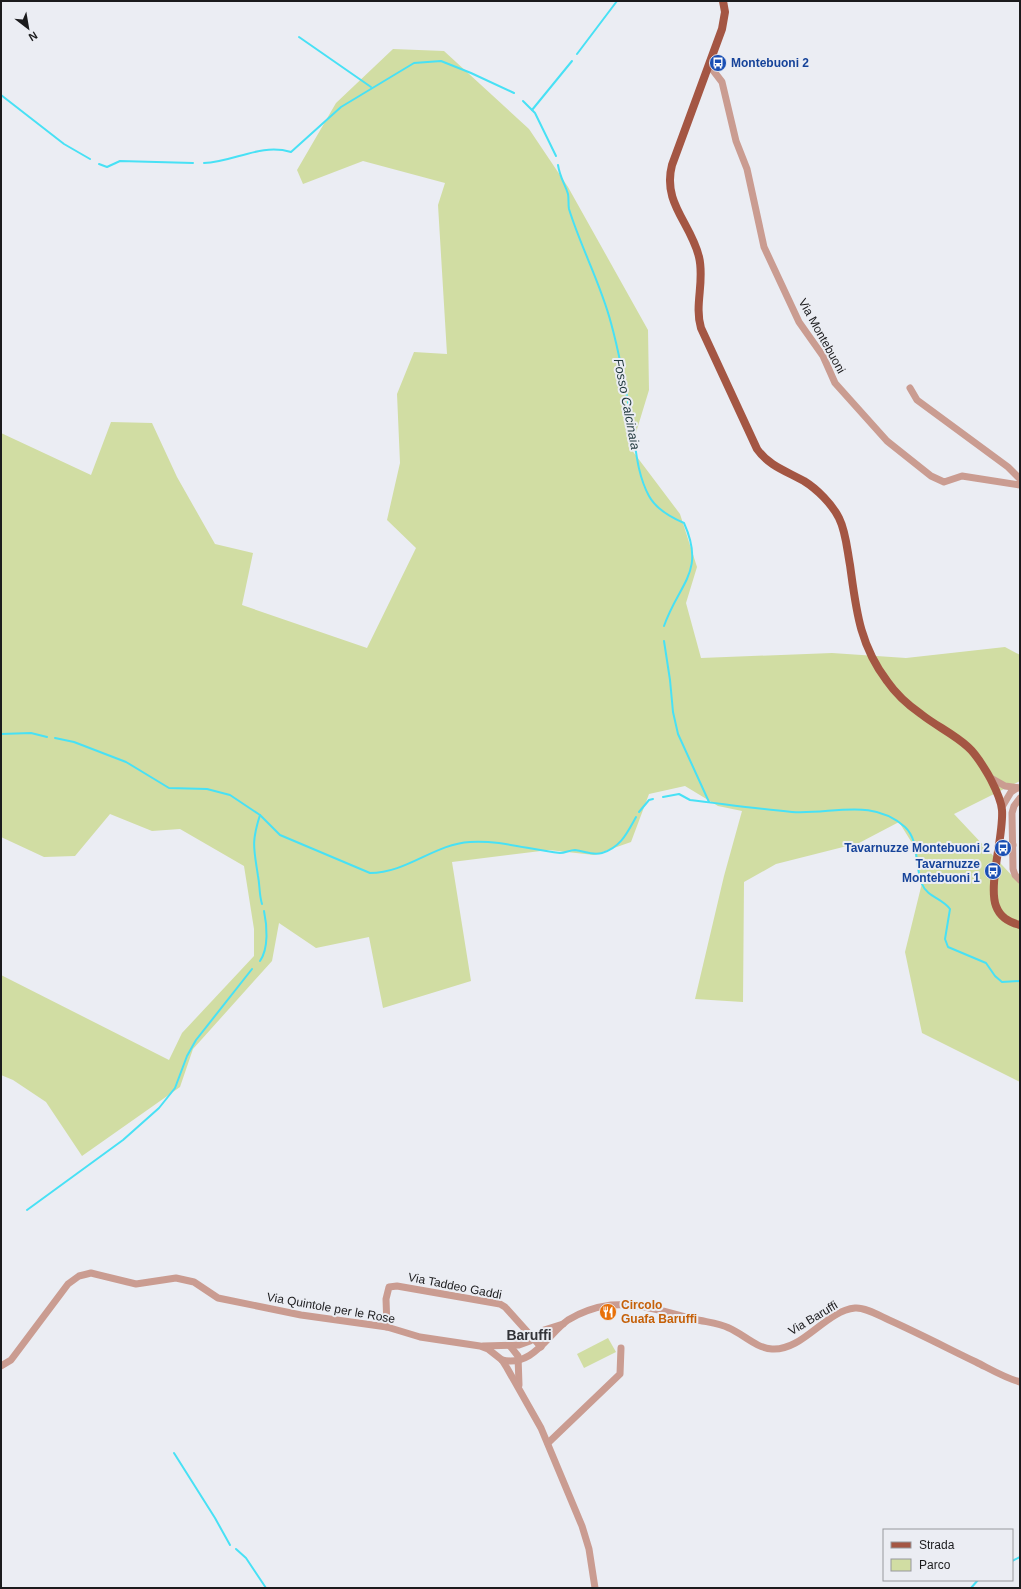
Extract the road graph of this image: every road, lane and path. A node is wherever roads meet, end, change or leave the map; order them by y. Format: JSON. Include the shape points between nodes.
{"nodes":[{"id":1,"x":723,"y":1,"type":"edge"},
{"id":2,"x":709,"y":65,"type":"junction"},
{"id":3,"x":910,"y":388,"type":"dead end"},
{"id":4,"x":1020,"y":479,"type":"edge"},
{"id":5,"x":1020,"y":485,"type":"edge"},
{"id":6,"x":989,"y":776,"type":"junction"},
{"id":7,"x":1015,"y":789,"type":"edge"},
{"id":8,"x":997,"y":794,"type":"junction"},
{"id":9,"x":1020,"y":798,"type":"edge"},
{"id":10,"x":1002,"y":807,"type":"junction"},
{"id":11,"x":1013,"y":845,"type":"junction"},
{"id":12,"x":1000,"y":846,"type":"junction"},
{"id":13,"x":1020,"y":880,"type":"edge"},
{"id":14,"x":1020,"y":925,"type":"edge"},
{"id":15,"x":565,"y":1323,"type":"junction"},
{"id":16,"x":386,"y":1327,"type":"junction"},
{"id":17,"x":534,"y":1339,"type":"junction"},
{"id":18,"x":480,"y":1346,"type":"junction"},
{"id":19,"x":510,"y":1346,"type":"junction"},
{"id":20,"x":541,"y":1347,"type":"junction"},
{"id":21,"x":621,"y":1348,"type":"dead end"},
{"id":22,"x":502,"y":1360,"type":"junction"},
{"id":23,"x":518,"y":1360,"type":"junction"},
{"id":24,"x":1,"y":1366,"type":"edge"},
{"id":25,"x":1020,"y":1382,"type":"edge"},
{"id":26,"x":519,"y":1387,"type":"junction"},
{"id":27,"x":548,"y":1443,"type":"junction"},
{"id":28,"x":595,"y":1588,"type":"edge"}],
"edges":[{"from":1,"to":2,"type":"main road","via":[[724,20]]},
{"from":2,"to":5,"type":"street","name":"Via Montebuoni","via":[[722,82],[736,141],[747,169],[764,247],[799,322],[823,356],[835,383],[887,441],[931,476],[944,482],[962,476]]},
{"from":2,"to":6,"type":"main road","via":[[672,165],[669,181],[672,199],[700,258],[698,312],[701,328],[760,453],[776,467],[813,488],[831,506],[840,520],[848,551],[859,623],[866,646],[878,667],[907,703],[969,748]]},
{"from":3,"to":4,"type":"street","via":[[917,400],[1008,467]]},
{"from":6,"to":7,"type":"street"},
{"from":6,"to":8,"type":"main road"},
{"from":7,"to":8,"type":"street"},
{"from":7,"to":10,"type":"street"},
{"from":8,"to":10,"type":"main road"},
{"from":9,"to":11,"type":"street","via":[[1012,813]]},
{"from":10,"to":12,"type":"main road"},
{"from":11,"to":12,"type":"street"},
{"from":11,"to":13,"type":"street","via":[[1013,869]]},
{"from":12,"to":14,"type":"main road","via":[[994,887],[995,905],[1003,918]]},
{"from":15,"to":17,"type":"street","name":"Via Baruffi","via":[[544,1330]]},
{"from":15,"to":20,"type":"street","name":"Via Baruffi"},
{"from":15,"to":25,"type":"street","name":"Via Baruffi","via":[[596,1308],[611,1305],[644,1307],[728,1327],[750,1341],[772,1349],[788,1346],[810,1334],[837,1313],[856,1308],[900,1325]]},
{"from":16,"to":17,"type":"street","name":"Via Taddeo Gaddi","via":[[386,1293],[393,1285],[500,1304]]},
{"from":16,"to":18,"type":"street","name":"Via Quintole per le Rose","via":[[420,1337]]},
{"from":16,"to":24,"type":"street","name":"Via Quintole per le Rose","via":[[301,1315],[218,1298],[194,1282],[184,1279],[169,1278],[136,1284],[87,1273],[68,1284],[11,1360]]},
{"from":17,"to":19,"type":"street","name":"Via Baruffi"},
{"from":17,"to":20,"type":"street","name":"Via Taddeo Gaddi"},
{"from":18,"to":19,"type":"street","name":"Via Baruffi"},
{"from":18,"to":22,"type":"street","name":"Via Quintole per le Rose"},
{"from":19,"to":22,"type":"street"},
{"from":19,"to":23,"type":"street"},
{"from":20,"to":23,"type":"street","name":"Via Baruffi","via":[[528,1357]]},
{"from":21,"to":27,"type":"street","via":[[620,1374]]},
{"from":22,"to":23,"type":"street","name":"Via Baruffi"},
{"from":22,"to":26,"type":"street","name":"Via Quintole per le Rose"},
{"from":23,"to":26,"type":"street"},
{"from":26,"to":27,"type":"street","name":"Via Quintole per le Rose"},
{"from":27,"to":28,"type":"street","name":"Via Quintole per le Rose","via":[[582,1526]]}]}
